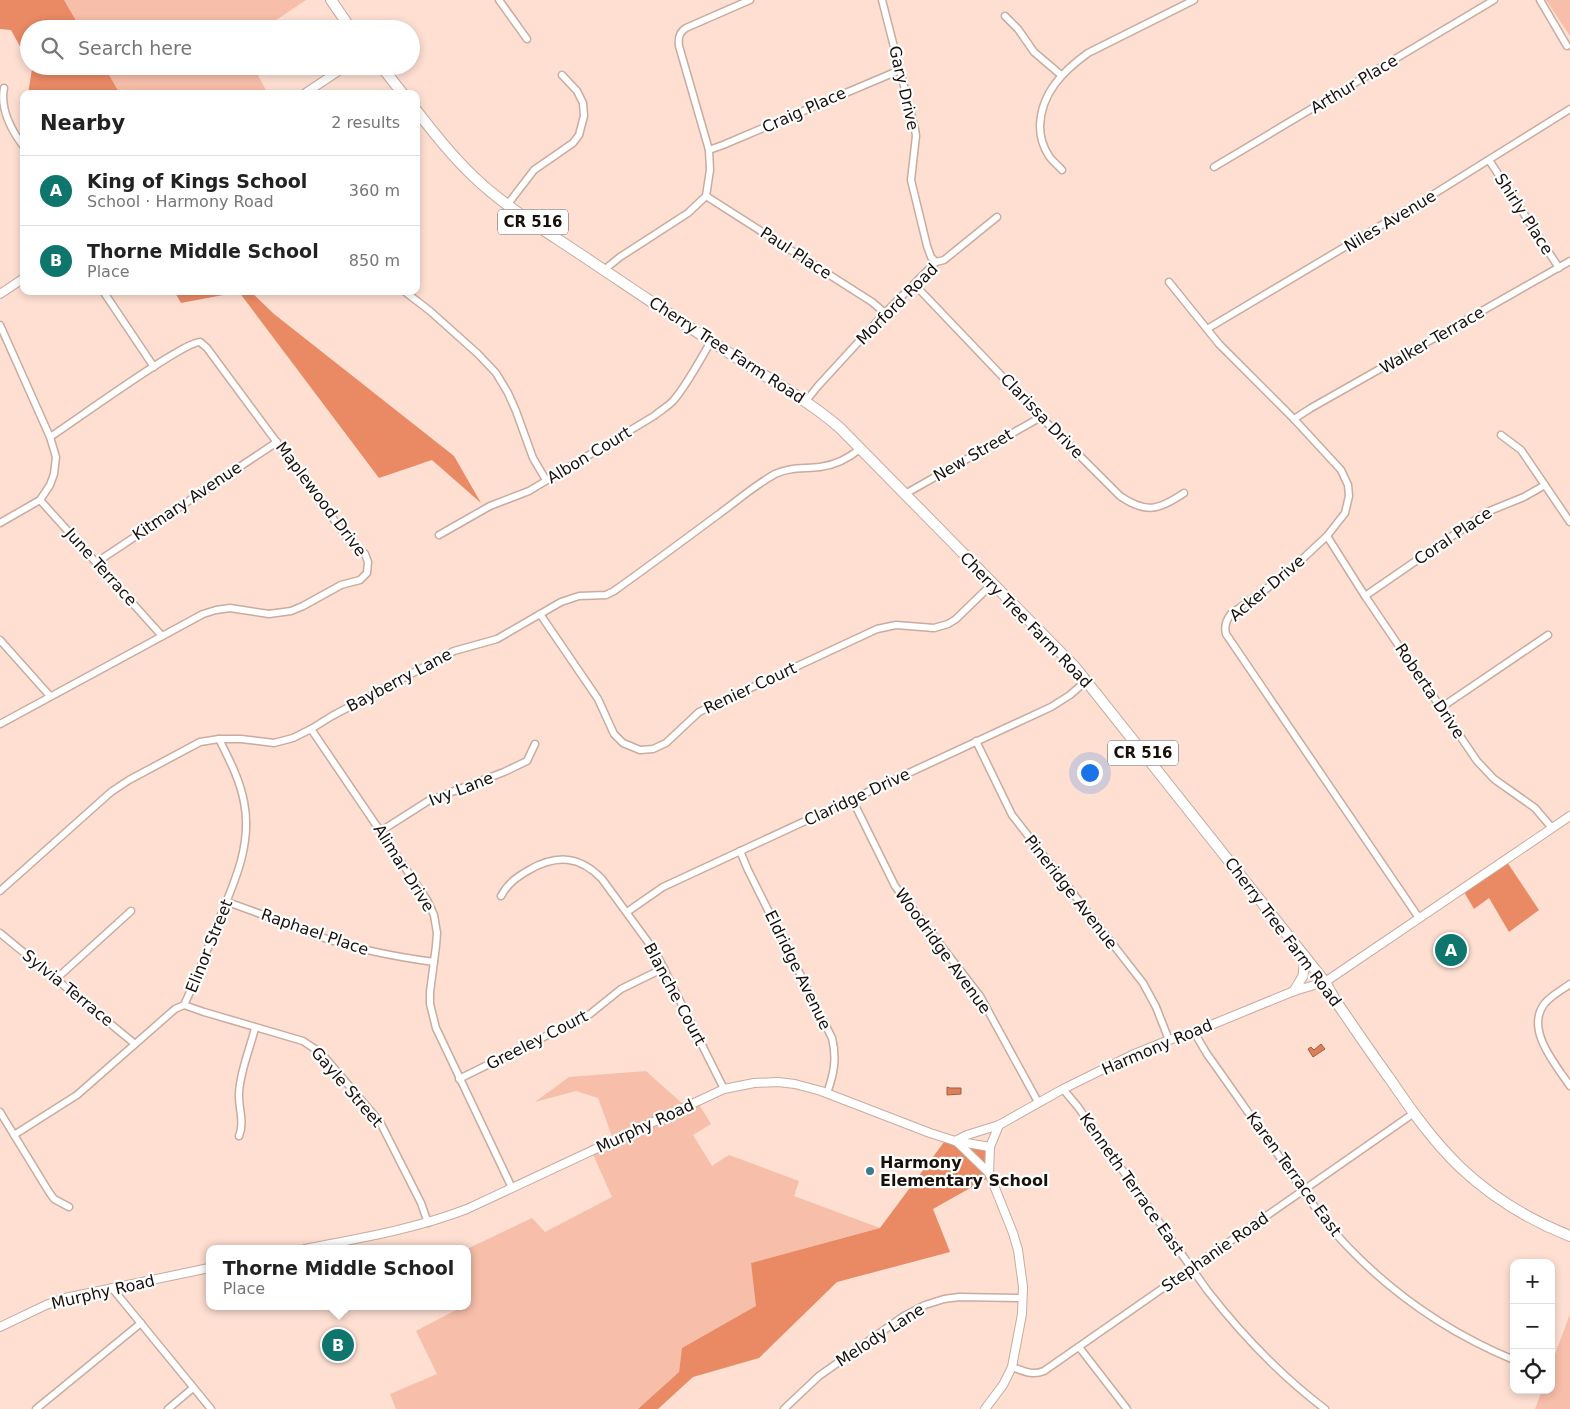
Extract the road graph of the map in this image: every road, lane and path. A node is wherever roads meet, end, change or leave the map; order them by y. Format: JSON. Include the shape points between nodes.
{"nodes":[{"id":1,"x":330,"y":0,"type":"edge"},
{"id":2,"x":499,"y":0,"type":"edge"},
{"id":3,"x":750,"y":0,"type":"edge"},
{"id":4,"x":882,"y":0,"type":"edge"},
{"id":5,"x":1194,"y":0,"type":"edge"},
{"id":6,"x":1494,"y":0,"type":"edge"},
{"id":7,"x":1540,"y":0,"type":"edge"},
{"id":8,"x":1005,"y":16,"type":"dead end"},
{"id":9,"x":345,"y":20,"type":"edge"},
{"id":10,"x":527,"y":39,"type":"dead end"},
{"id":11,"x":1567,"y":46,"type":"dead end"},
{"id":12,"x":900,"y":70,"type":"junction"},
{"id":13,"x":332,"y":75,"type":"edge"},
{"id":14,"x":388,"y":75,"type":"edge"},
{"id":15,"x":562,"y":75,"type":"dead end"},
{"id":16,"x":1061,"y":75,"type":"junction"},
{"id":17,"x":4,"y":88,"type":"dead end"},
{"id":18,"x":310,"y":90,"type":"edge"},
{"id":19,"x":400,"y":90,"type":"edge"},
{"id":20,"x":1570,"y":109,"type":"edge"},
{"id":21,"x":420,"y":115,"type":"edge"},
{"id":22,"x":20,"y":141,"type":"edge"},
{"id":23,"x":709,"y":150,"type":"junction"},
{"id":24,"x":1489,"y":160,"type":"junction"},
{"id":25,"x":1214,"y":167,"type":"dead end"},
{"id":26,"x":1062,"y":170,"type":"dead end"},
{"id":27,"x":706,"y":196,"type":"junction"},
{"id":28,"x":508,"y":204,"type":"junction"},
{"id":29,"x":997,"y":217,"type":"dead end"},
{"id":30,"x":1570,"y":261,"type":"edge"},
{"id":31,"x":936,"y":262,"type":"junction"},
{"id":32,"x":1559,"y":268,"type":"junction"},
{"id":33,"x":604,"y":270,"type":"junction"},
{"id":34,"x":20,"y":281,"type":"edge"},
{"id":35,"x":1169,"y":282,"type":"dead end"},
{"id":36,"x":915,"y":284,"type":"junction"},
{"id":37,"x":0,"y":294,"type":"edge"},
{"id":38,"x":106,"y":295,"type":"edge"},
{"id":39,"x":409,"y":295,"type":"edge"},
{"id":40,"x":886,"y":313,"type":"junction"},
{"id":41,"x":0,"y":324,"type":"edge"},
{"id":42,"x":1207,"y":329,"type":"junction"},
{"id":43,"x":711,"y":341,"type":"junction"},
{"id":44,"x":154,"y":367,"type":"junction"},
{"id":45,"x":806,"y":401,"type":"junction"},
{"id":46,"x":1041,"y":416,"type":"junction"},
{"id":47,"x":1294,"y":420,"type":"junction"},
{"id":48,"x":1501,"y":435,"type":"dead end"},
{"id":49,"x":50,"y":437,"type":"junction"},
{"id":50,"x":277,"y":442,"type":"junction"},
{"id":51,"x":861,"y":448,"type":"junction"},
{"id":52,"x":546,"y":480,"type":"junction"},
{"id":53,"x":1545,"y":485,"type":"junction"},
{"id":54,"x":1184,"y":493,"type":"dead end"},
{"id":55,"x":905,"y":494,"type":"junction"},
{"id":56,"x":40,"y":500,"type":"junction"},
{"id":57,"x":1570,"y":522,"type":"edge"},
{"id":58,"x":0,"y":523,"type":"edge"},
{"id":59,"x":439,"y":535,"type":"dead end"},
{"id":60,"x":1327,"y":536,"type":"junction"},
{"id":61,"x":97,"y":562,"type":"junction"},
{"id":62,"x":992,"y":584,"type":"junction"},
{"id":63,"x":1365,"y":596,"type":"junction"},
{"id":64,"x":540,"y":614,"type":"junction"},
{"id":65,"x":1548,"y":635,"type":"dead end"},
{"id":66,"x":162,"y":636,"type":"junction"},
{"id":67,"x":0,"y":640,"type":"edge"},
{"id":68,"x":1086,"y":681,"type":"junction"},
{"id":69,"x":50,"y":696,"type":"junction"},
{"id":70,"x":1442,"y":708,"type":"junction"},
{"id":71,"x":0,"y":724,"type":"edge"},
{"id":72,"x":311,"y":729,"type":"junction"},
{"id":73,"x":219,"y":738,"type":"junction"},
{"id":74,"x":976,"y":742,"type":"junction"},
{"id":75,"x":535,"y":744,"type":"dead end"},
{"id":76,"x":852,"y":799,"type":"junction"},
{"id":77,"x":1570,"y":816,"type":"edge"},
{"id":78,"x":1552,"y":828,"type":"junction"},
{"id":79,"x":382,"y":831,"type":"junction"},
{"id":80,"x":740,"y":851,"type":"junction"},
{"id":81,"x":0,"y":891,"type":"edge"},
{"id":82,"x":501,"y":896,"type":"dead end"},
{"id":83,"x":227,"y":902,"type":"junction"},
{"id":84,"x":131,"y":911,"type":"dead end"},
{"id":85,"x":627,"y":912,"type":"junction"},
{"id":86,"x":1419,"y":918,"type":"junction"},
{"id":87,"x":0,"y":934,"type":"edge"},
{"id":88,"x":1305,"y":956,"type":"junction"},
{"id":89,"x":434,"y":962,"type":"junction"},
{"id":90,"x":664,"y":968,"type":"junction"},
{"id":91,"x":56,"y":979,"type":"junction"},
{"id":92,"x":1325,"y":982,"type":"junction"},
{"id":93,"x":1570,"y":984,"type":"edge"},
{"id":94,"x":1294,"y":991,"type":"junction"},
{"id":95,"x":184,"y":1005,"type":"junction"},
{"id":96,"x":255,"y":1028,"type":"junction"},
{"id":97,"x":1194,"y":1032,"type":"junction"},
{"id":98,"x":1169,"y":1040,"type":"junction"},
{"id":99,"x":135,"y":1044,"type":"junction"},
{"id":100,"x":459,"y":1079,"type":"junction"},
{"id":101,"x":1570,"y":1086,"type":"edge"},
{"id":102,"x":1063,"y":1088,"type":"junction"},
{"id":103,"x":724,"y":1089,"type":"junction"},
{"id":104,"x":827,"y":1093,"type":"junction"},
{"id":105,"x":1038,"y":1102,"type":"junction"},
{"id":106,"x":0,"y":1112,"type":"edge"},
{"id":107,"x":1414,"y":1114,"type":"junction"},
{"id":108,"x":999,"y":1125,"type":"junction"},
{"id":109,"x":14,"y":1135,"type":"junction"},
{"id":110,"x":238,"y":1136,"type":"dead end"},
{"id":111,"x":955,"y":1141,"type":"junction"},
{"id":112,"x":990,"y":1147,"type":"junction"},
{"id":113,"x":989,"y":1173,"type":"junction"},
{"id":114,"x":512,"y":1188,"type":"junction"},
{"id":115,"x":1303,"y":1190,"type":"junction"},
{"id":116,"x":69,"y":1207,"type":"dead end"},
{"id":117,"x":428,"y":1223,"type":"junction"},
{"id":118,"x":1570,"y":1236,"type":"edge"},
{"id":119,"x":325,"y":1245,"type":"edge"},
{"id":120,"x":1191,"y":1268,"type":"junction"},
{"id":121,"x":206,"y":1269,"type":"edge"},
{"id":122,"x":112,"y":1288,"type":"junction"},
{"id":123,"x":1022,"y":1298,"type":"junction"},
{"id":124,"x":141,"y":1323,"type":"junction"},
{"id":125,"x":0,"y":1327,"type":"edge"},
{"id":126,"x":1079,"y":1347,"type":"junction"},
{"id":127,"x":1510,"y":1358,"type":"edge"},
{"id":128,"x":1012,"y":1367,"type":"junction"},
{"id":129,"x":193,"y":1388,"type":"junction"},
{"id":130,"x":36,"y":1409,"type":"edge"},
{"id":131,"x":168,"y":1409,"type":"edge"},
{"id":132,"x":211,"y":1409,"type":"edge"},
{"id":133,"x":784,"y":1409,"type":"edge"},
{"id":134,"x":986,"y":1409,"type":"edge"},
{"id":135,"x":1128,"y":1409,"type":"edge"},
{"id":136,"x":1325,"y":1409,"type":"edge"}],
"edges":[{"from":1,"to":9,"type":"main road"},
{"from":2,"to":10,"type":"street"},
{"from":3,"to":23,"type":"street","via":[[686,28],[679,36],[679,46]]},
{"from":4,"to":12,"type":"street","name":"Gary Drive"},
{"from":5,"to":16,"type":"street","via":[[1088,53]]},
{"from":6,"to":25,"type":"street","name":"Arthur Place"},
{"from":7,"to":11,"type":"street"},
{"from":8,"to":16,"type":"street","via":[[1034,52]]},
{"from":12,"to":23,"type":"street","name":"Craig Place"},
{"from":12,"to":31,"type":"street","name":"Gary Drive","via":[[916,136],[911,180],[927,246]]},
{"from":13,"to":18,"type":"street"},
{"from":14,"to":19,"type":"main road"},
{"from":15,"to":28,"type":"street","via":[[583,103],[584,116],[579,135],[573,143],[534,170]]},
{"from":16,"to":26,"type":"street","via":[[1043,106],[1040,132],[1049,156]]},
{"from":17,"to":22,"type":"street","via":[[2,102],[8,123]]},
{"from":20,"to":24,"type":"street","name":"Niles Avenue"},
{"from":21,"to":28,"type":"main road","name":"Cherry Tree Farm Road","number":"CR 516","via":[[473,176]]},
{"from":23,"to":27,"type":"street"},
{"from":24,"to":32,"type":"street","name":"Shirly Place"},
{"from":24,"to":42,"type":"street","name":"Niles Avenue"},
{"from":27,"to":33,"type":"street","via":[[688,214]]},
{"from":27,"to":40,"type":"street","name":"Paul Place"},
{"from":28,"to":33,"type":"main road","name":"Cherry Tree Farm Road","number":"CR 516"},
{"from":29,"to":31,"type":"street","name":"Morford Road","via":[[944,260]]},
{"from":30,"to":32,"type":"street","name":"Walker Terrace"},
{"from":31,"to":36,"type":"street","name":"Morford Road"},
{"from":32,"to":47,"type":"street","name":"Walker Terrace"},
{"from":33,"to":43,"type":"main road","name":"Cherry Tree Farm Road","number":"CR 516"},
{"from":34,"to":37,"type":"street"},
{"from":35,"to":42,"type":"street","name":"Acker Drive"},
{"from":36,"to":40,"type":"street","name":"Morford Road"},
{"from":36,"to":46,"type":"street","name":"Clarissa Drive"},
{"from":38,"to":44,"type":"street"},
{"from":39,"to":52,"type":"street","via":[[478,354],[496,374],[516,410],[532,458]]},
{"from":40,"to":45,"type":"street","name":"Morford Road"},
{"from":41,"to":49,"type":"street"},
{"from":42,"to":47,"type":"street","name":"Acker Drive"},
{"from":43,"to":45,"type":"main road","name":"Cherry Tree Farm Road","number":"CR 516"},
{"from":43,"to":52,"type":"street","name":"Albon Court","via":[[676,397],[666,407]]},
{"from":44,"to":49,"type":"street","name":"Maplewood Drive"},
{"from":44,"to":50,"type":"street","name":"Maplewood Drive","via":[[191,344],[202,343]]},
{"from":45,"to":51,"type":"main road","name":"Cherry Tree Farm Road","number":"CR 516"},
{"from":46,"to":54,"type":"street","name":"Clarissa Drive","via":[[1128,502],[1158,507]]},
{"from":46,"to":55,"type":"street","name":"New Street"},
{"from":47,"to":60,"type":"street","name":"Acker Drive","via":[[1341,470],[1348,485],[1349,500],[1345,513]]},
{"from":48,"to":53,"type":"street","via":[[1521,450]]},
{"from":49,"to":56,"type":"street","via":[[56,464],[50,485]]},
{"from":50,"to":61,"type":"street","name":"Kitmary Avenue"},
{"from":50,"to":66,"type":"street","name":"Maplewood Drive","via":[[352,544],[365,554],[367,573],[360,580],[341,585],[291,611],[269,614],[221,608]]},
{"from":51,"to":55,"type":"main road","name":"Cherry Tree Farm Road","number":"CR 516"},
{"from":51,"to":64,"type":"street","name":"Bayberry Lane","via":[[837,463],[777,473],[614,591],[573,598]]},
{"from":52,"to":59,"type":"street","name":"Albon Court","via":[[524,494],[478,512]]},
{"from":53,"to":57,"type":"street"},
{"from":53,"to":63,"type":"street","name":"Coral Place","via":[[1487,512]]},
{"from":55,"to":62,"type":"main road","name":"Cherry Tree Farm Road","number":"CR 516"},
{"from":56,"to":58,"type":"street"},
{"from":56,"to":61,"type":"street","name":"June Terrace"},
{"from":60,"to":63,"type":"street","name":"Roberta Drive"},
{"from":60,"to":86,"type":"street","name":"Acker Drive","via":[[1284,576],[1231,614],[1226,623],[1226,634]]},
{"from":61,"to":66,"type":"street","name":"June Terrace"},
{"from":62,"to":64,"type":"street","name":"Renier Court","via":[[948,624],[934,628],[896,625],[877,629],[699,712],[666,743],[647,750],[632,747],[614,734],[598,699]]},
{"from":62,"to":68,"type":"main road","name":"Cherry Tree Farm Road","number":"CR 516"},
{"from":63,"to":70,"type":"street","name":"Roberta Drive"},
{"from":64,"to":72,"type":"street","name":"Bayberry Lane","via":[[497,639],[454,651]]},
{"from":65,"to":70,"type":"street"},
{"from":66,"to":69,"type":"street","name":"Maplewood Drive"},
{"from":67,"to":69,"type":"street"},
{"from":68,"to":74,"type":"street","name":"Claridge Drive","via":[[1050,707]]},
{"from":68,"to":88,"type":"main road","name":"Cherry Tree Farm Road","number":"CR 516"},
{"from":69,"to":71,"type":"street","name":"Maplewood Drive"},
{"from":70,"to":78,"type":"street","name":"Roberta Drive","via":[[1483,768],[1535,808]]},
{"from":72,"to":73,"type":"street","name":"Bayberry Lane","via":[[274,743]]},
{"from":72,"to":79,"type":"street","name":"Alimar Drive"},
{"from":73,"to":81,"type":"street","name":"Bayberry Lane","via":[[200,742],[119,786]]},
{"from":73,"to":83,"type":"street","name":"Elinor Street","via":[[240,787],[246,820],[244,853]]},
{"from":74,"to":76,"type":"street","name":"Claridge Drive"},
{"from":74,"to":98,"type":"street","name":"Pineridge Avenue","via":[[1012,815],[1143,983]]},
{"from":75,"to":79,"type":"street","name":"Ivy Lane","via":[[528,761],[428,801]]},
{"from":76,"to":80,"type":"street","name":"Claridge Drive"},
{"from":76,"to":105,"type":"street","name":"Woodridge Avenue","via":[[895,886],[980,996]]},
{"from":77,"to":78,"type":"street","name":"Harmony Road"},
{"from":78,"to":86,"type":"street","name":"Harmony Road"},
{"from":79,"to":89,"type":"street","name":"Alimar Drive","via":[[434,915],[437,932]]},
{"from":80,"to":85,"type":"street","name":"Claridge Drive","via":[[663,887]]},
{"from":80,"to":104,"type":"street","name":"Eldridge Avenue","via":[[832,1038],[835,1059]]},
{"from":82,"to":85,"type":"street","name":"Blanche Court","via":[[509,884],[537,866],[552,860],[572,860],[595,872]]},
{"from":83,"to":89,"type":"street","name":"Raphael Place","via":[[358,949]]},
{"from":83,"to":95,"type":"street","name":"Elinor Street"},
{"from":84,"to":91,"type":"street"},
{"from":85,"to":90,"type":"street","name":"Blanche Court"},
{"from":86,"to":92,"type":"street","name":"Harmony Road"},
{"from":87,"to":91,"type":"street","name":"Sylvia Terrace"},
{"from":88,"to":92,"type":"main road","name":"Cherry Tree Farm Road","number":"CR 516"},
{"from":88,"to":94,"type":"main road","via":[[1303,976]]},
{"from":89,"to":100,"type":"street","name":"Alimar Drive","via":[[430,992],[432,1017]]},
{"from":90,"to":100,"type":"street","name":"Greeley Court","via":[[620,990],[590,1014]]},
{"from":90,"to":103,"type":"street","name":"Blanche Court"},
{"from":91,"to":99,"type":"street","name":"Sylvia Terrace"},
{"from":92,"to":94,"type":"street","name":"Harmony Road"},
{"from":92,"to":107,"type":"main road","name":"Cherry Tree Farm Road","number":"CR 516"},
{"from":93,"to":101,"type":"street","via":[[1546,1003],[1538,1024],[1544,1046]]},
{"from":94,"to":97,"type":"street","name":"Harmony Road"},
{"from":95,"to":96,"type":"street","name":"Gayle Street"},
{"from":95,"to":99,"type":"street","name":"Elinor Street"},
{"from":96,"to":110,"type":"street","via":[[239,1092],[241,1127]]},
{"from":96,"to":117,"type":"street","name":"Gayle Street","via":[[303,1041],[321,1053],[380,1122]]},
{"from":97,"to":98,"type":"street","name":"Harmony Road"},
{"from":97,"to":115,"type":"street","name":"Karen Terrace East"},
{"from":98,"to":102,"type":"street","name":"Harmony Road"},
{"from":99,"to":109,"type":"street","name":"Elinor Street","via":[[77,1095]]},
{"from":100,"to":114,"type":"street","name":"Alimar Drive"},
{"from":102,"to":105,"type":"street","name":"Harmony Road"},
{"from":102,"to":120,"type":"street","name":"Kenneth Terrace East"},
{"from":103,"to":104,"type":"street","name":"Murphy Road","via":[[778,1082]]},
{"from":103,"to":114,"type":"street","name":"Murphy Road"},
{"from":104,"to":111,"type":"street","name":"Murphy Road"},
{"from":105,"to":108,"type":"street","name":"Harmony Road"},
{"from":106,"to":109,"type":"street"},
{"from":107,"to":115,"type":"street","name":"Stephanie Road"},
{"from":107,"to":118,"type":"main road","name":"Cherry Tree Farm Road","number":"CR 516","via":[[1450,1156],[1494,1196],[1527,1217]]},
{"from":108,"to":111,"type":"street","name":"Harmony Road"},
{"from":108,"to":112,"type":"street"},
{"from":109,"to":116,"type":"street","via":[[54,1199]]},
{"from":111,"to":112,"type":"street","name":"Murphy Road"},
{"from":111,"to":113,"type":"street"},
{"from":112,"to":113,"type":"street"},
{"from":113,"to":123,"type":"street","via":[[1018,1250]]},
{"from":114,"to":117,"type":"street","name":"Murphy Road"},
{"from":115,"to":120,"type":"street","name":"Stephanie Road"},
{"from":115,"to":127,"type":"street","name":"Karen Terrace East","via":[[1318,1212],[1382,1280],[1443,1324]]},
{"from":117,"to":119,"type":"street","name":"Murphy Road"},
{"from":120,"to":126,"type":"street","name":"Stephanie Road"},
{"from":120,"to":136,"type":"street","name":"Kenneth Terrace East","via":[[1258,1350]]},
{"from":121,"to":122,"type":"street","name":"Murphy Road"},
{"from":122,"to":124,"type":"street"},
{"from":122,"to":125,"type":"street","name":"Murphy Road","via":[[65,1298]]},
{"from":123,"to":128,"type":"street","via":[[1020,1332]]},
{"from":123,"to":133,"type":"street","name":"Melody Lane","via":[[958,1297],[925,1305],[904,1316],[819,1376]]},
{"from":124,"to":129,"type":"street"},
{"from":124,"to":130,"type":"street"},
{"from":126,"to":128,"type":"street","name":"Stephanie Road","via":[[1038,1374]]},
{"from":126,"to":135,"type":"street"},
{"from":128,"to":134,"type":"street"},
{"from":129,"to":131,"type":"street"},
{"from":129,"to":132,"type":"street"}]}
